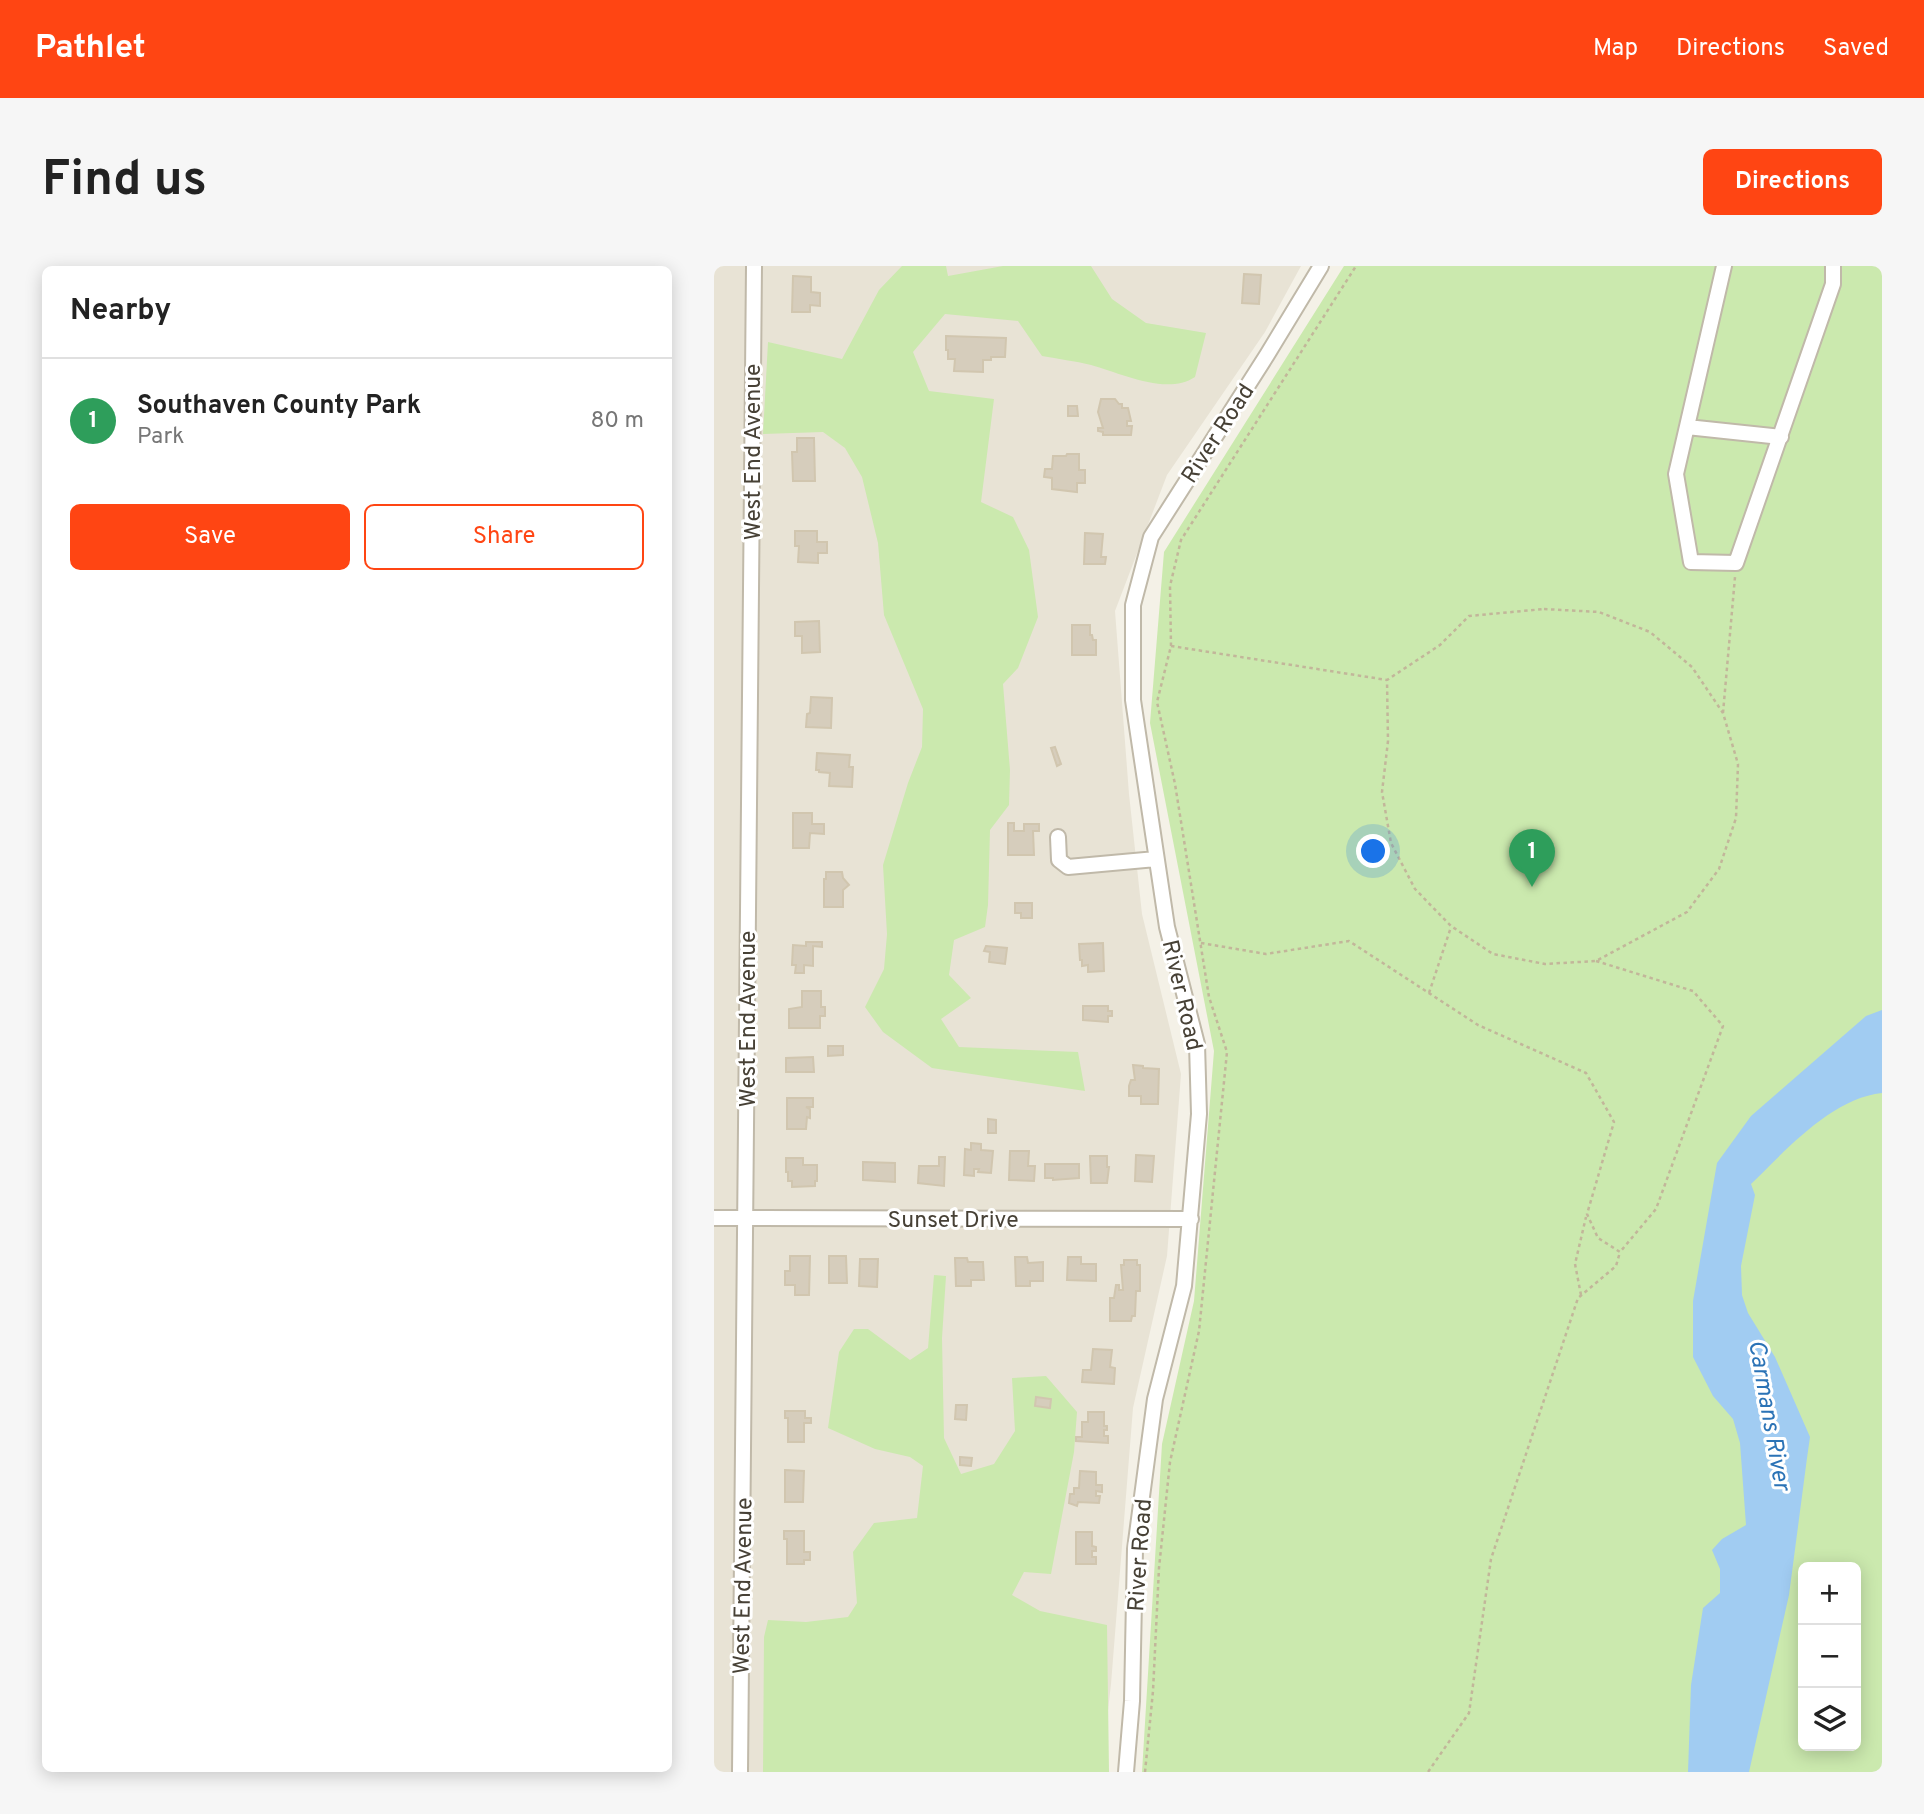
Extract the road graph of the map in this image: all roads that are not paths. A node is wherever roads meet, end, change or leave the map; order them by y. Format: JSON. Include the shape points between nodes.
{"nodes":[{"id":1,"x":754,"y":266,"type":"edge"},
{"id":2,"x":1321,"y":266,"type":"edge"},
{"id":3,"x":1724,"y":266,"type":"edge"},
{"id":4,"x":1833,"y":266,"type":"edge"},
{"id":5,"x":1687,"y":427,"type":"junction"},
{"id":6,"x":1781,"y":437,"type":"junction"},
{"id":7,"x":1058,"y":837,"type":"dead end"},
{"id":8,"x":1156,"y":859,"type":"junction"},
{"id":9,"x":714,"y":1218,"type":"edge"},
{"id":10,"x":745,"y":1219,"type":"junction"},
{"id":11,"x":1191,"y":1219,"type":"junction"},
{"id":12,"x":740,"y":1772,"type":"edge"},
{"id":13,"x":1126,"y":1772,"type":"edge"}],
"edges":[{"from":1,"to":10,"type":"street","name":"West End Avenue"},
{"from":2,"to":8,"type":"street","name":"River Road","via":[[1151,537],[1133,605],[1133,700]]},
{"from":3,"to":5,"type":"street"},
{"from":4,"to":6,"type":"street","via":[[1833,284]]},
{"from":5,"to":6,"type":"street"},
{"from":5,"to":6,"type":"street","via":[[1676,474],[1691,562],[1736,563]]},
{"from":7,"to":8,"type":"street","via":[[1059,860],[1068,867]]},
{"from":8,"to":11,"type":"street","name":"River Road","via":[[1167,926],[1197,1044],[1199,1114]]},
{"from":9,"to":10,"type":"street","name":"Sunset Drive"},
{"from":10,"to":11,"type":"street","name":"Sunset Drive"},
{"from":10,"to":12,"type":"street","name":"West End Avenue"},
{"from":11,"to":13,"type":"street","name":"River Road","via":[[1184,1286],[1155,1398],[1135,1549]]}]}
